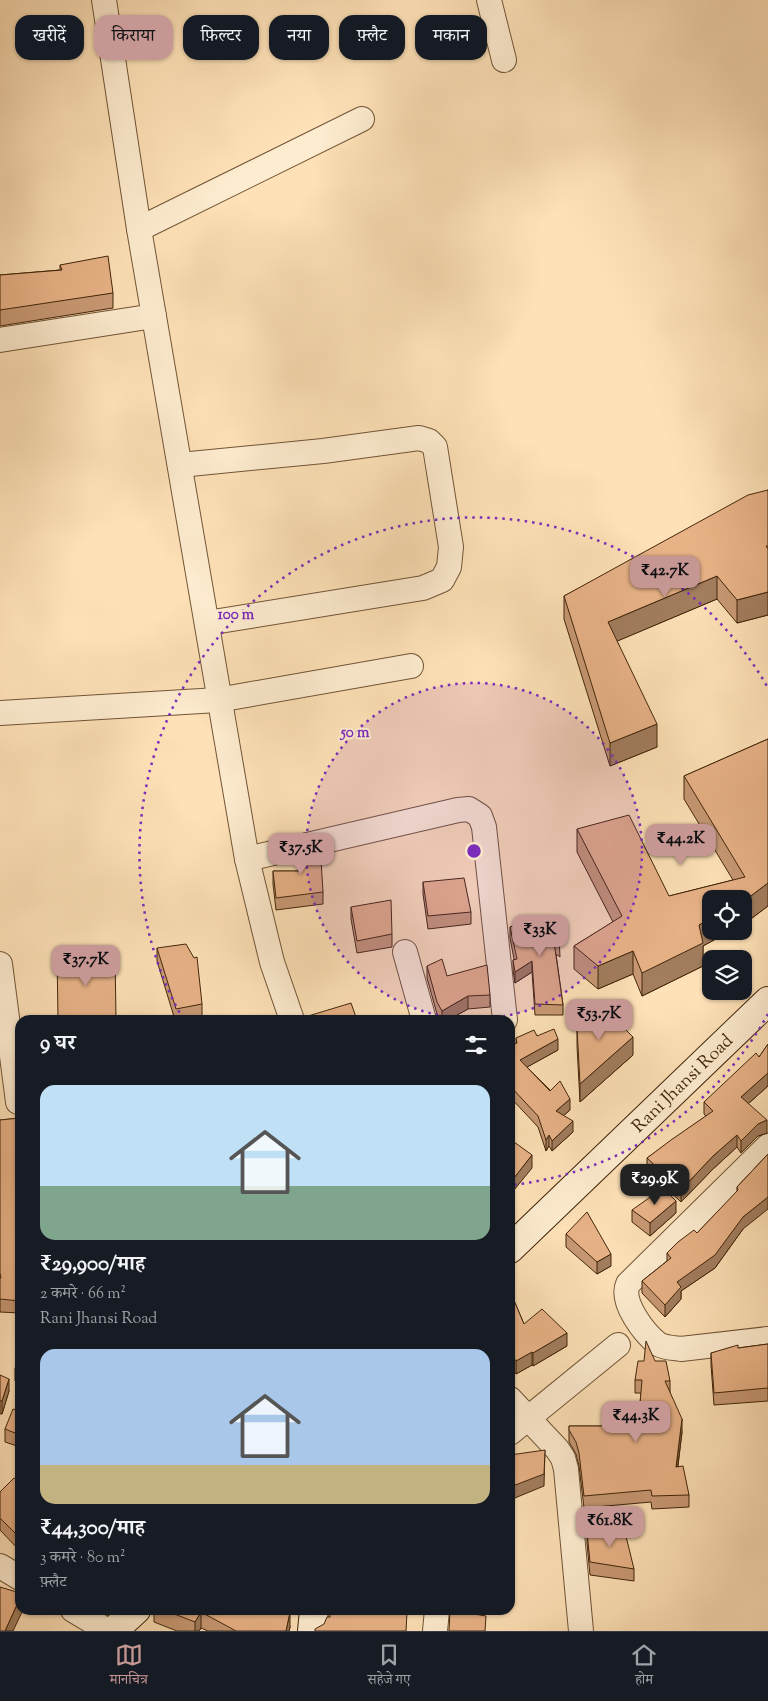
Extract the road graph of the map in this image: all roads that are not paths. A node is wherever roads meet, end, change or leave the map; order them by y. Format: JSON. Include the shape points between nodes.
{"nodes":[{"id":1,"x":104,"y":0,"type":"edge"},
{"id":2,"x":489,"y":0,"type":"edge"},
{"id":3,"x":504,"y":60,"type":"dead end"},
{"id":4,"x":362,"y":119,"type":"dead end"},
{"id":5,"x":139,"y":229,"type":"junction"},
{"id":6,"x":154,"y":316,"type":"junction"},
{"id":7,"x":0,"y":340,"type":"edge"},
{"id":8,"x":180,"y":465,"type":"junction"},
{"id":9,"x":207,"y":623,"type":"junction"},
{"id":10,"x":411,"y":666,"type":"dead end"},
{"id":11,"x":218,"y":700,"type":"junction"},
{"id":12,"x":0,"y":713,"type":"edge"},
{"id":13,"x":247,"y":859,"type":"junction"},
{"id":14,"x":405,"y":952,"type":"dead end"},
{"id":15,"x":0,"y":964,"type":"edge"},
{"id":16,"x":768,"y":1001,"type":"edge"},
{"id":17,"x":290,"y":1015,"type":"edge"},
{"id":18,"x":423,"y":1015,"type":"edge"},
{"id":19,"x":504,"y":1015,"type":"edge"},
{"id":20,"x":13,"y":1103,"type":"edge"},
{"id":21,"x":768,"y":1146,"type":"edge"},
{"id":22,"x":515,"y":1244,"type":"edge"},
{"id":23,"x":768,"y":1339,"type":"edge"},
{"id":24,"x":618,"y":1345,"type":"dead end"},
{"id":25,"x":515,"y":1414,"type":"edge"},
{"id":26,"x":519,"y":1426,"type":"edge"},
{"id":27,"x":0,"y":1566,"type":"edge"},
{"id":28,"x":15,"y":1575,"type":"edge"},
{"id":29,"x":81,"y":1615,"type":"edge"},
{"id":30,"x":131,"y":1615,"type":"edge"},
{"id":31,"x":314,"y":1615,"type":"edge"},
{"id":32,"x":437,"y":1615,"type":"edge"},
{"id":33,"x":108,"y":1631,"type":"edge"},
{"id":34,"x":114,"y":1631,"type":"edge"},
{"id":35,"x":312,"y":1631,"type":"edge"},
{"id":36,"x":435,"y":1631,"type":"edge"},
{"id":37,"x":582,"y":1631,"type":"edge"}],
"edges":[{"from":1,"to":5,"type":"street"},
{"from":2,"to":3,"type":"street"},
{"from":4,"to":5,"type":"street"},
{"from":5,"to":6,"type":"street"},
{"from":6,"to":7,"type":"street"},
{"from":6,"to":8,"type":"street"},
{"from":8,"to":9,"type":"street"},
{"from":8,"to":9,"type":"street","via":[[419,438],[436,447],[450,547],[449,567],[442,580],[415,589]]},
{"from":9,"to":11,"type":"street"},
{"from":10,"to":11,"type":"street"},
{"from":11,"to":12,"type":"street"},
{"from":11,"to":13,"type":"street"},
{"from":13,"to":17,"type":"street","via":[[272,962]]},
{"from":13,"to":19,"type":"street","via":[[470,809],[480,816],[484,828]]},
{"from":14,"to":18,"type":"street"},
{"from":15,"to":20,"type":"street"},
{"from":16,"to":22,"type":"street","name":"Rani Jhansi Road"},
{"from":21,"to":23,"type":"street","via":[[628,1284],[626,1290],[627,1301],[641,1326],[660,1345],[668,1348]]},
{"from":24,"to":26,"type":"street"},
{"from":25,"to":26,"type":"street"},
{"from":26,"to":37,"type":"street","via":[[557,1449],[563,1458]]},
{"from":27,"to":28,"type":"street"},
{"from":29,"to":33,"type":"street"},
{"from":30,"to":34,"type":"street"},
{"from":31,"to":35,"type":"street"},
{"from":32,"to":36,"type":"street"}]}
